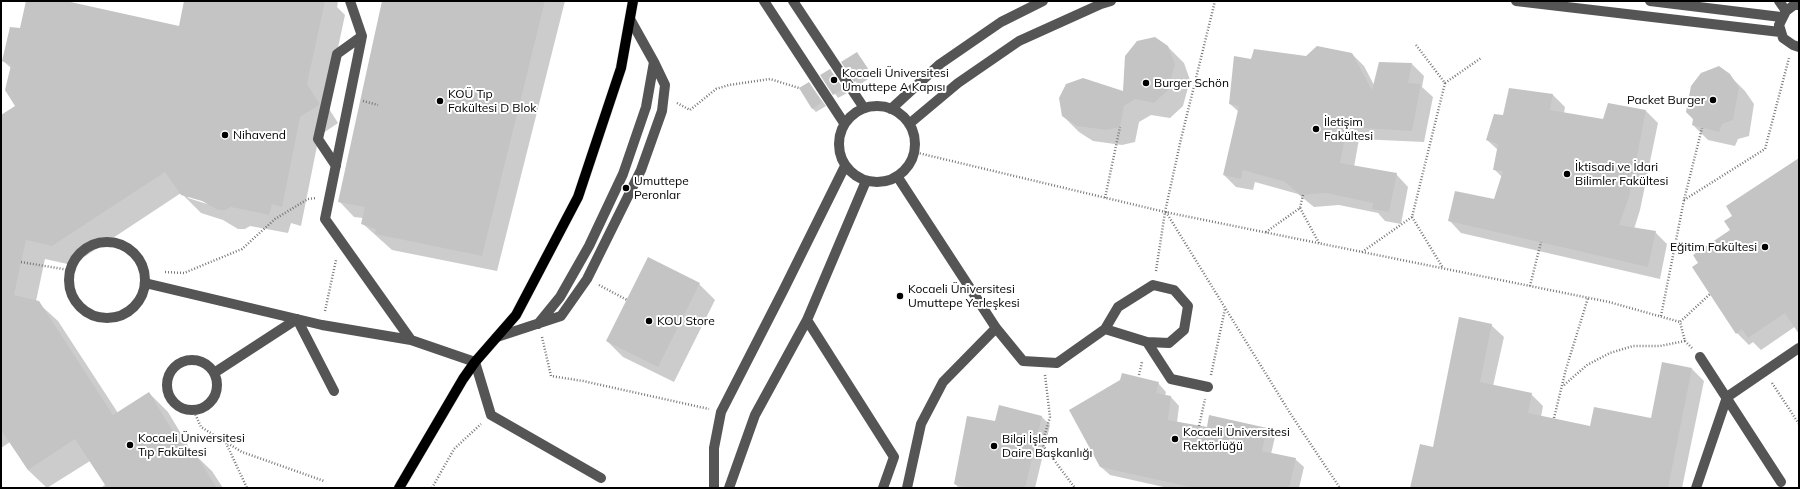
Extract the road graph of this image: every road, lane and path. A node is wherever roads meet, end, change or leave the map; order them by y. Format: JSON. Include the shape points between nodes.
{"nodes":[{"id":1,"x":350,"y":1,"type":"edge"},
{"id":2,"x":633,"y":1,"type":"edge"},
{"id":3,"x":764,"y":1,"type":"edge"},
{"id":4,"x":793,"y":1,"type":"edge"},
{"id":5,"x":1043,"y":1,"type":"edge"},
{"id":6,"x":1111,"y":1,"type":"edge"},
{"id":7,"x":1215,"y":1,"type":"edge"},
{"id":8,"x":1516,"y":1,"type":"edge"},
{"id":9,"x":1650,"y":1,"type":"edge"},
{"id":10,"x":1779,"y":1,"type":"edge"},
{"id":11,"x":1799,"y":5,"type":"edge"},
{"id":12,"x":1783,"y":14,"type":"junction"},
{"id":13,"x":630,"y":19,"type":"junction"},
{"id":14,"x":1780,"y":32,"type":"junction"},
{"id":15,"x":362,"y":36,"type":"junction"},
{"id":16,"x":1416,"y":45,"type":"dead end"},
{"id":17,"x":1796,"y":46,"type":"edge"},
{"id":18,"x":1480,"y":58,"type":"dead end"},
{"id":19,"x":654,"y":62,"type":"junction"},
{"id":20,"x":1445,"y":83,"type":"junction"},
{"id":21,"x":798,"y":88,"type":"dead end"},
{"id":22,"x":664,"y":97,"type":"junction"},
{"id":23,"x":864,"y":108,"type":"junction"},
{"id":24,"x":891,"y":109,"type":"junction"},
{"id":25,"x":844,"y":123,"type":"junction"},
{"id":26,"x":909,"y":124,"type":"junction"},
{"id":27,"x":1120,"y":127,"type":"dead end"},
{"id":28,"x":1702,"y":128,"type":"dead end"},
{"id":29,"x":914,"y":152,"type":"junction"},
{"id":30,"x":336,"y":166,"type":"junction"},
{"id":31,"x":845,"y":166,"type":"junction"},
{"id":32,"x":897,"y":176,"type":"junction"},
{"id":33,"x":866,"y":181,"type":"junction"},
{"id":34,"x":330,"y":195,"type":"junction"},
{"id":35,"x":1303,"y":195,"type":"dead end"},
{"id":36,"x":1105,"y":198,"type":"junction"},
{"id":37,"x":1684,"y":200,"type":"junction"},
{"id":38,"x":1300,"y":208,"type":"junction"},
{"id":39,"x":1165,"y":212,"type":"junction"},
{"id":40,"x":1412,"y":217,"type":"junction"},
{"id":41,"x":1266,"y":233,"type":"junction"},
{"id":42,"x":340,"y":242,"type":"junction"},
{"id":43,"x":1541,"y":242,"type":"dead end"},
{"id":44,"x":1320,"y":244,"type":"junction"},
{"id":45,"x":1362,"y":252,"type":"junction"},
{"id":46,"x":21,"y":262,"type":"dead end"},
{"id":47,"x":1443,"y":269,"type":"junction"},
{"id":48,"x":69,"y":270,"type":"junction"},
{"id":49,"x":144,"y":271,"type":"junction"},
{"id":50,"x":588,"y":280,"type":"junction"},
{"id":51,"x":145,"y":284,"type":"junction"},
{"id":52,"x":1153,"y":285,"type":"junction"},
{"id":53,"x":1530,"y":286,"type":"junction"},
{"id":54,"x":1710,"y":294,"type":"dead end"},
{"id":55,"x":1588,"y":298,"type":"junction"},
{"id":56,"x":627,"y":300,"type":"dead end"},
{"id":57,"x":1225,"y":309,"type":"junction"},
{"id":58,"x":1661,"y":316,"type":"junction"},
{"id":59,"x":297,"y":319,"type":"junction"},
{"id":60,"x":807,"y":320,"type":"junction"},
{"id":61,"x":1680,"y":322,"type":"junction"},
{"id":62,"x":538,"y":324,"type":"junction"},
{"id":63,"x":322,"y":325,"type":"junction"},
{"id":64,"x":996,"y":328,"type":"junction"},
{"id":65,"x":1105,"y":329,"type":"junction"},
{"id":66,"x":497,"y":337,"type":"junction"},
{"id":67,"x":411,"y":340,"type":"junction"},
{"id":68,"x":1685,"y":341,"type":"junction"},
{"id":69,"x":1147,"y":342,"type":"junction"},
{"id":70,"x":1799,"y":348,"type":"edge"},
{"id":71,"x":1700,"y":356,"type":"joint"},
{"id":72,"x":475,"y":362,"type":"junction"},
{"id":73,"x":1043,"y":362,"type":"junction"},
{"id":74,"x":1764,"y":371,"type":"junction"},
{"id":75,"x":214,"y":373,"type":"junction"},
{"id":76,"x":1564,"y":385,"type":"junction"},
{"id":77,"x":1208,"y":387,"type":"junction"},
{"id":78,"x":334,"y":391,"type":"dead end"},
{"id":79,"x":1727,"y":397,"type":"junction"},
{"id":80,"x":193,"y":409,"type":"junction"},
{"id":81,"x":721,"y":412,"type":"junction"},
{"id":82,"x":491,"y":415,"type":"junction"},
{"id":83,"x":1554,"y":418,"type":"dead end"},
{"id":84,"x":1799,"y":424,"type":"edge"},
{"id":85,"x":1199,"y":426,"type":"dead end"},
{"id":86,"x":226,"y":442,"type":"junction"},
{"id":87,"x":601,"y":478,"type":"dead end"},
{"id":88,"x":324,"y":481,"type":"dead end"},
{"id":89,"x":1781,"y":482,"type":"dead end"},
{"id":90,"x":247,"y":488,"type":"edge"},
{"id":91,"x":399,"y":488,"type":"edge"},
{"id":92,"x":432,"y":488,"type":"edge"},
{"id":93,"x":714,"y":488,"type":"edge"},
{"id":94,"x":729,"y":488,"type":"edge"},
{"id":95,"x":883,"y":488,"type":"edge"},
{"id":96,"x":907,"y":488,"type":"edge"},
{"id":97,"x":1075,"y":488,"type":"edge"},
{"id":98,"x":1340,"y":488,"type":"edge"},
{"id":99,"x":1696,"y":488,"type":"edge"}],
"edges":[{"from":1,"to":15,"type":"street"},
{"from":2,"to":13,"type":"main road"},
{"from":3,"to":25,"type":"street"},
{"from":4,"to":23,"type":"street"},
{"from":5,"to":24,"type":"street","via":[[1001,22],[946,60]]},
{"from":6,"to":26,"type":"street","via":[[1019,41],[958,83]]},
{"from":7,"to":39,"type":"path","via":[[1196,72]]},
{"from":8,"to":14,"type":"street"},
{"from":9,"to":12,"type":"street"},
{"from":10,"to":12,"type":"street"},
{"from":11,"to":12,"type":"street"},
{"from":12,"to":14,"type":"street"},
{"from":13,"to":19,"type":"street"},
{"from":13,"to":66,"type":"main road","via":[[621,68],[578,198],[516,315]]},
{"from":14,"to":17,"type":"street","via":[[1783,38]]},
{"from":15,"to":30,"type":"street"},
{"from":15,"to":30,"type":"street","via":[[336,54],[318,139]]},
{"from":16,"to":20,"type":"path"},
{"from":17,"to":37,"type":"path","via":[[1765,149]]},
{"from":18,"to":20,"type":"path"},
{"from":19,"to":22,"type":"street","via":[[665,85]]},
{"from":19,"to":62,"type":"street","via":[[646,107],[622,174],[585,253],[560,297]]},
{"from":20,"to":40,"type":"path"},
{"from":21,"to":22,"type":"path","via":[[770,78],[729,85],[716,89],[690,110]]},
{"from":22,"to":50,"type":"street","via":[[662,111],[641,170]]},
{"from":23,"to":24,"type":"street"},
{"from":23,"to":25,"type":"street"},
{"from":24,"to":26,"type":"street"},
{"from":25,"to":31,"type":"street","via":[[839,143],[840,155]]},
{"from":26,"to":29,"type":"street","via":[[914,137]]},
{"from":27,"to":36,"type":"path"},
{"from":28,"to":37,"type":"path"},
{"from":29,"to":32,"type":"street","via":[[911,162],[903,173]]},
{"from":29,"to":36,"type":"path"},
{"from":30,"to":34,"type":"street"},
{"from":31,"to":33,"type":"street"},
{"from":31,"to":81,"type":"street"},
{"from":32,"to":33,"type":"street","via":[[879,183]]},
{"from":32,"to":64,"type":"street"},
{"from":33,"to":60,"type":"street"},
{"from":34,"to":42,"type":"street","via":[[325,219]]},
{"from":34,"to":49,"type":"path","via":[[308,199],[275,219],[242,249],[184,273]]},
{"from":35,"to":38,"type":"path"},
{"from":36,"to":39,"type":"path"},
{"from":37,"to":58,"type":"path"},
{"from":38,"to":41,"type":"path"},
{"from":38,"to":44,"type":"path"},
{"from":39,"to":41,"type":"path"},
{"from":39,"to":52,"type":"path"},
{"from":39,"to":57,"type":"path"},
{"from":40,"to":45,"type":"path"},
{"from":40,"to":47,"type":"path"},
{"from":41,"to":44,"type":"path"},
{"from":42,"to":63,"type":"path"},
{"from":42,"to":67,"type":"street"},
{"from":43,"to":53,"type":"path"},
{"from":44,"to":45,"type":"path"},
{"from":45,"to":47,"type":"path"},
{"from":46,"to":48,"type":"path"},
{"from":47,"to":53,"type":"path"},
{"from":48,"to":49,"type":"street","via":[[75,258],[84,249],[95,243],[107,241],[131,250],[139,259]]},
{"from":48,"to":51,"type":"street","via":[[70,295],[87,314],[99,318],[112,319],[130,310],[142,296]]},
{"from":49,"to":51,"type":"street"},
{"from":50,"to":56,"type":"path"},
{"from":50,"to":62,"type":"street","via":[[561,316]]},
{"from":51,"to":59,"type":"street"},
{"from":52,"to":65,"type":"street","via":[[1118,307]]},
{"from":52,"to":69,"type":"street","via":[[1174,290],[1188,306],[1184,330],[1169,343]]},
{"from":53,"to":55,"type":"path"},
{"from":54,"to":61,"type":"path"},
{"from":55,"to":58,"type":"path"},
{"from":55,"to":76,"type":"path","via":[[1566,369]]},
{"from":57,"to":77,"type":"path"},
{"from":57,"to":98,"type":"path"},
{"from":58,"to":61,"type":"path"},
{"from":59,"to":63,"type":"street"},
{"from":59,"to":75,"type":"street"},
{"from":59,"to":78,"type":"street"},
{"from":60,"to":94,"type":"street","via":[[754,415]]},
{"from":60,"to":95,"type":"street","via":[[894,458]]},
{"from":61,"to":68,"type":"path"},
{"from":62,"to":66,"type":"street"},
{"from":62,"to":81,"type":"path","via":[[550,376],[584,381]]},
{"from":63,"to":67,"type":"street"},
{"from":64,"to":73,"type":"street","via":[[1023,361]]},
{"from":64,"to":96,"type":"street","via":[[943,382],[921,424]]},
{"from":65,"to":69,"type":"street"},
{"from":65,"to":73,"type":"street","via":[[1057,363]]},
{"from":66,"to":72,"type":"main road"},
{"from":67,"to":72,"type":"street"},
{"from":68,"to":71,"type":"path"},
{"from":68,"to":76,"type":"path","via":[[1660,346],[1633,346],[1610,353],[1587,365]]},
{"from":69,"to":77,"type":"street","via":[[1171,379]]},
{"from":70,"to":74,"type":"street"},
{"from":71,"to":79,"type":"street"},
{"from":72,"to":82,"type":"street"},
{"from":72,"to":91,"type":"main road"},
{"from":73,"to":97,"type":"path","via":[[1050,417],[1042,444]]},
{"from":74,"to":79,"type":"street"},
{"from":74,"to":84,"type":"path"},
{"from":75,"to":80,"type":"street","via":[[216,389],[213,397],[201,408]]},
{"from":75,"to":80,"type":"street","via":[[202,362],[190,360],[179,364],[169,376],[167,383],[171,399],[184,408]]},
{"from":76,"to":83,"type":"path"},
{"from":77,"to":85,"type":"path"},
{"from":79,"to":89,"type":"street"},
{"from":79,"to":99,"type":"street"},
{"from":80,"to":86,"type":"path","via":[[201,427]]},
{"from":81,"to":93,"type":"street","via":[[714,448]]},
{"from":82,"to":87,"type":"street"},
{"from":82,"to":92,"type":"path","via":[[454,449]]},
{"from":86,"to":88,"type":"path","via":[[242,452]]},
{"from":86,"to":90,"type":"path"}]}
